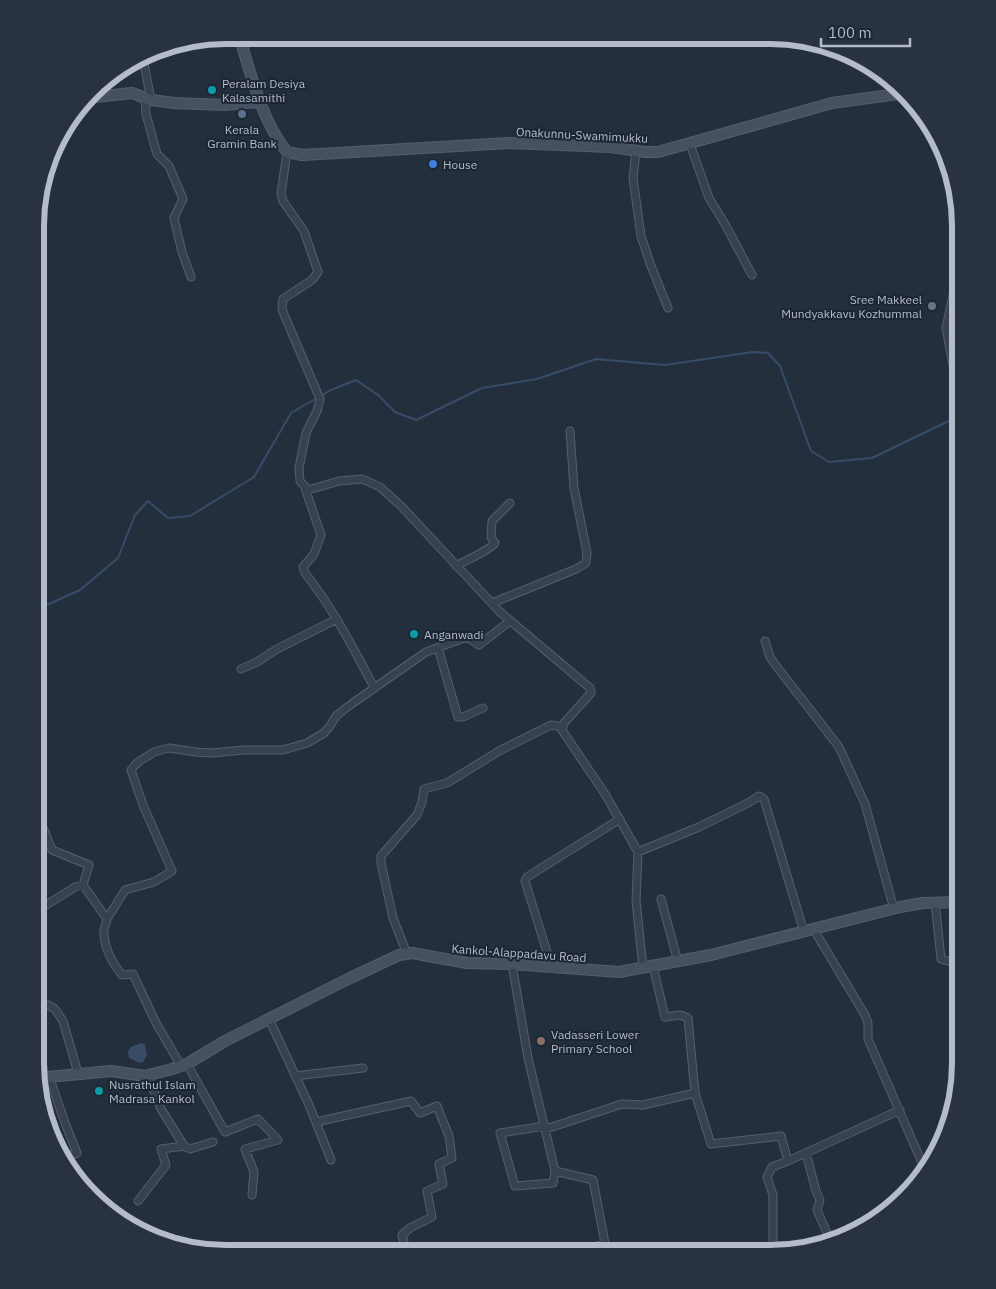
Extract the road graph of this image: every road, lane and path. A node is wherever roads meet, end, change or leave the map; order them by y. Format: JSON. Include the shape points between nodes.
{"nodes":[{"id":1,"x":242,"y":44,"type":"edge"},
{"id":2,"x":144,"y":63,"type":"edge"},
{"id":3,"x":896,"y":94,"type":"edge"},
{"id":4,"x":97,"y":97,"type":"edge"},
{"id":5,"x":148,"y":99,"type":"junction"},
{"id":6,"x":259,"y":102,"type":"junction"},
{"id":7,"x":690,"y":144,"type":"junction"},
{"id":8,"x":636,"y":151,"type":"junction"},
{"id":9,"x":287,"y":152,"type":"junction"},
{"id":10,"x":752,"y":275,"type":"dead end"},
{"id":11,"x":191,"y":277,"type":"dead end"},
{"id":12,"x":952,"y":300,"type":"edge"},
{"id":13,"x":668,"y":308,"type":"dead end"},
{"id":14,"x":952,"y":360,"type":"edge"},
{"id":15,"x":570,"y":431,"type":"dead end"},
{"id":16,"x":305,"y":488,"type":"junction"},
{"id":17,"x":510,"y":503,"type":"dead end"},
{"id":18,"x":456,"y":566,"type":"junction"},
{"id":19,"x":492,"y":603,"type":"junction"},
{"id":20,"x":337,"y":620,"type":"junction"},
{"id":21,"x":510,"y":621,"type":"junction"},
{"id":22,"x":765,"y":641,"type":"dead end"},
{"id":23,"x":438,"y":648,"type":"junction"},
{"id":24,"x":240,"y":670,"type":"dead end"},
{"id":25,"x":374,"y":688,"type":"junction"},
{"id":26,"x":483,"y":708,"type":"dead end"},
{"id":27,"x":562,"y":727,"type":"junction"},
{"id":28,"x":620,"y":819,"type":"junction"},
{"id":29,"x":44,"y":830,"type":"edge"},
{"id":30,"x":638,"y":852,"type":"junction"},
{"id":31,"x":83,"y":885,"type":"junction"},
{"id":32,"x":661,"y":899,"type":"dead end"},
{"id":33,"x":935,"y":902,"type":"junction"},
{"id":34,"x":952,"y":902,"type":"edge"},
{"id":35,"x":44,"y":906,"type":"edge"},
{"id":36,"x":894,"y":909,"type":"junction"},
{"id":37,"x":108,"y":920,"type":"junction"},
{"id":38,"x":809,"y":931,"type":"junction"},
{"id":39,"x":407,"y":954,"type":"junction"},
{"id":40,"x":678,"y":962,"type":"junction"},
{"id":41,"x":952,"y":962,"type":"edge"},
{"id":42,"x":512,"y":964,"type":"junction"},
{"id":43,"x":648,"y":967,"type":"junction"},
{"id":44,"x":552,"y":968,"type":"junction"},
{"id":45,"x":44,"y":1003,"type":"edge"},
{"id":46,"x":269,"y":1019,"type":"junction"},
{"id":47,"x":184,"y":1065,"type":"junction"},
{"id":48,"x":363,"y":1068,"type":"dead end"},
{"id":49,"x":78,"y":1073,"type":"junction"},
{"id":50,"x":49,"y":1076,"type":"junction"},
{"id":51,"x":148,"y":1076,"type":"junction"},
{"id":52,"x":295,"y":1076,"type":"junction"},
{"id":53,"x":44,"y":1077,"type":"edge"},
{"id":54,"x":694,"y":1093,"type":"junction"},
{"id":55,"x":900,"y":1110,"type":"junction"},
{"id":56,"x":316,"y":1122,"type":"junction"},
{"id":57,"x":545,"y":1127,"type":"junction"},
{"id":58,"x":213,"y":1142,"type":"dead end"},
{"id":59,"x":184,"y":1146,"type":"junction"},
{"id":60,"x":806,"y":1152,"type":"junction"},
{"id":61,"x":69,"y":1156,"type":"edge"},
{"id":62,"x":331,"y":1160,"type":"dead end"},
{"id":63,"x":788,"y":1161,"type":"junction"},
{"id":64,"x":922,"y":1163,"type":"edge"},
{"id":65,"x":555,"y":1171,"type":"junction"},
{"id":66,"x":252,"y":1195,"type":"dead end"},
{"id":67,"x":138,"y":1200,"type":"dead end"},
{"id":68,"x":826,"y":1237,"type":"edge"},
{"id":69,"x":604,"y":1244,"type":"joint"},
{"id":70,"x":405,"y":1245,"type":"edge"},
{"id":71,"x":600,"y":1245,"type":"edge"},
{"id":72,"x":774,"y":1245,"type":"edge"}],
"edges":[{"from":1,"to":6,"type":"main road"},
{"from":2,"to":5,"type":"street"},
{"from":3,"to":7,"type":"main road","name":"Onakunnu-Swamimukku","via":[[832,103]]},
{"from":4,"to":5,"type":"main road","via":[[132,93]]},
{"from":5,"to":6,"type":"main road","via":[[224,104]]},
{"from":5,"to":11,"type":"street","via":[[149,128],[157,154],[169,166],[183,199],[174,224]]},
{"from":6,"to":9,"type":"main road"},
{"from":7,"to":8,"type":"main road","name":"Onakunnu-Swamimukku","via":[[658,152]]},
{"from":7,"to":10,"type":"street","via":[[710,198]]},
{"from":8,"to":9,"type":"main road","name":"Onakunnu-Swamimukku","via":[[601,146],[509,143],[325,155]]},
{"from":8,"to":13,"type":"street","via":[[633,178],[641,236]]},
{"from":9,"to":16,"type":"street","via":[[281,194],[304,231],[318,272],[312,280],[283,299],[282,308],[319,396],[317,412],[306,433],[298,468]]},
{"from":12,"to":14,"type":"street","via":[[946,328]]},
{"from":15,"to":19,"type":"street","via":[[574,488],[587,552],[586,563]]},
{"from":16,"to":18,"type":"street","via":[[362,479],[380,487]]},
{"from":16,"to":20,"type":"street","via":[[321,535],[314,554],[303,567],[304,573]]},
{"from":17,"to":18,"type":"street","via":[[492,521],[491,537],[495,543]]},
{"from":18,"to":19,"type":"street"},
{"from":19,"to":21,"type":"street"},
{"from":20,"to":24,"type":"street"},
{"from":20,"to":25,"type":"street"},
{"from":21,"to":23,"type":"street","via":[[479,645],[464,638]]},
{"from":21,"to":27,"type":"street","via":[[590,688],[591,693]]},
{"from":22,"to":36,"type":"street","via":[[776,667],[839,747],[865,804]]},
{"from":23,"to":25,"type":"street","via":[[426,652]]},
{"from":23,"to":26,"type":"street","via":[[458,717]]},
{"from":25,"to":37,"type":"street","via":[[343,710],[324,733],[307,743],[284,750],[211,753],[169,748],[154,752],[138,762],[131,770],[146,814],[172,871],[154,882],[125,890]]},
{"from":27,"to":28,"type":"street"},
{"from":27,"to":39,"type":"street","via":[[551,725],[499,751],[447,783],[424,790],[417,815],[381,856],[392,918]]},
{"from":28,"to":30,"type":"street"},
{"from":28,"to":44,"type":"street","via":[[524,881]]},
{"from":29,"to":31,"type":"street","via":[[52,850],[89,865]]},
{"from":30,"to":38,"type":"street","via":[[699,827],[759,796],[764,799]]},
{"from":30,"to":43,"type":"street","via":[[636,901]]},
{"from":31,"to":35,"type":"street"},
{"from":31,"to":37,"type":"street"},
{"from":32,"to":40,"type":"street"},
{"from":33,"to":34,"type":"main road","name":"Kankol-Alappadavu Road"},
{"from":33,"to":36,"type":"main road","name":"Kankol-Alappadavu Road"},
{"from":33,"to":41,"type":"street","via":[[941,959]]},
{"from":36,"to":38,"type":"main road","name":"Kankol-Alappadavu Road"},
{"from":37,"to":47,"type":"street","via":[[104,933],[115,967],[122,975],[133,974],[156,1023]]},
{"from":38,"to":40,"type":"main road","name":"Kankol-Alappadavu Road"},
{"from":38,"to":55,"type":"street","via":[[865,1015],[868,1039]]},
{"from":39,"to":42,"type":"main road","name":"Kankol-Alappadavu Road","via":[[467,963]]},
{"from":39,"to":46,"type":"main road","name":"Kankol-Alappadavu Road","via":[[374,966]]},
{"from":40,"to":43,"type":"main road","name":"Kankol-Alappadavu Road"},
{"from":42,"to":44,"type":"main road","name":"Kankol-Alappadavu Road"},
{"from":42,"to":57,"type":"street","via":[[528,1058]]},
{"from":43,"to":44,"type":"main road","name":"Kankol-Alappadavu Road","via":[[619,972]]},
{"from":43,"to":54,"type":"street","via":[[665,1017],[680,1015],[688,1018]]},
{"from":45,"to":49,"type":"street","via":[[55,1009],[63,1021]]},
{"from":46,"to":47,"type":"main road","name":"Kankol-Alappadavu Road"},
{"from":46,"to":52,"type":"street"},
{"from":47,"to":51,"type":"main road","name":"Kankol-Alappadavu Road"},
{"from":47,"to":66,"type":"street","via":[[225,1132],[258,1118],[278,1140],[245,1149],[254,1172]]},
{"from":48,"to":52,"type":"street"},
{"from":49,"to":50,"type":"main road","name":"Kankol-Alappadavu Road"},
{"from":49,"to":51,"type":"main road","name":"Kankol-Alappadavu Road","via":[[111,1071]]},
{"from":50,"to":53,"type":"main road","name":"Kankol-Alappadavu Road"},
{"from":50,"to":61,"type":"street","via":[[77,1153]]},
{"from":51,"to":59,"type":"street","via":[[162,1109]]},
{"from":52,"to":56,"type":"street"},
{"from":54,"to":57,"type":"street","via":[[643,1105],[622,1104]]},
{"from":54,"to":63,"type":"street","via":[[711,1144],[781,1136]]},
{"from":55,"to":60,"type":"street"},
{"from":55,"to":64,"type":"street"},
{"from":56,"to":62,"type":"street"},
{"from":56,"to":70,"type":"street","via":[[411,1101],[420,1113],[437,1106],[449,1136],[452,1158],[439,1164],[443,1184],[427,1191],[432,1217],[402,1235]]},
{"from":57,"to":65,"type":"street"},
{"from":57,"to":65,"type":"street","via":[[500,1133],[514,1186],[553,1183]]},
{"from":58,"to":59,"type":"street","via":[[190,1149]]},
{"from":59,"to":67,"type":"street","via":[[161,1149],[166,1165]]},
{"from":60,"to":63,"type":"street"},
{"from":60,"to":68,"type":"street","via":[[820,1200],[817,1210]]},
{"from":63,"to":72,"type":"street","via":[[772,1168],[767,1177],[773,1195]]},
{"from":65,"to":69,"type":"street","via":[[593,1180]]},
{"from":69,"to":71,"type":"street"}]}
